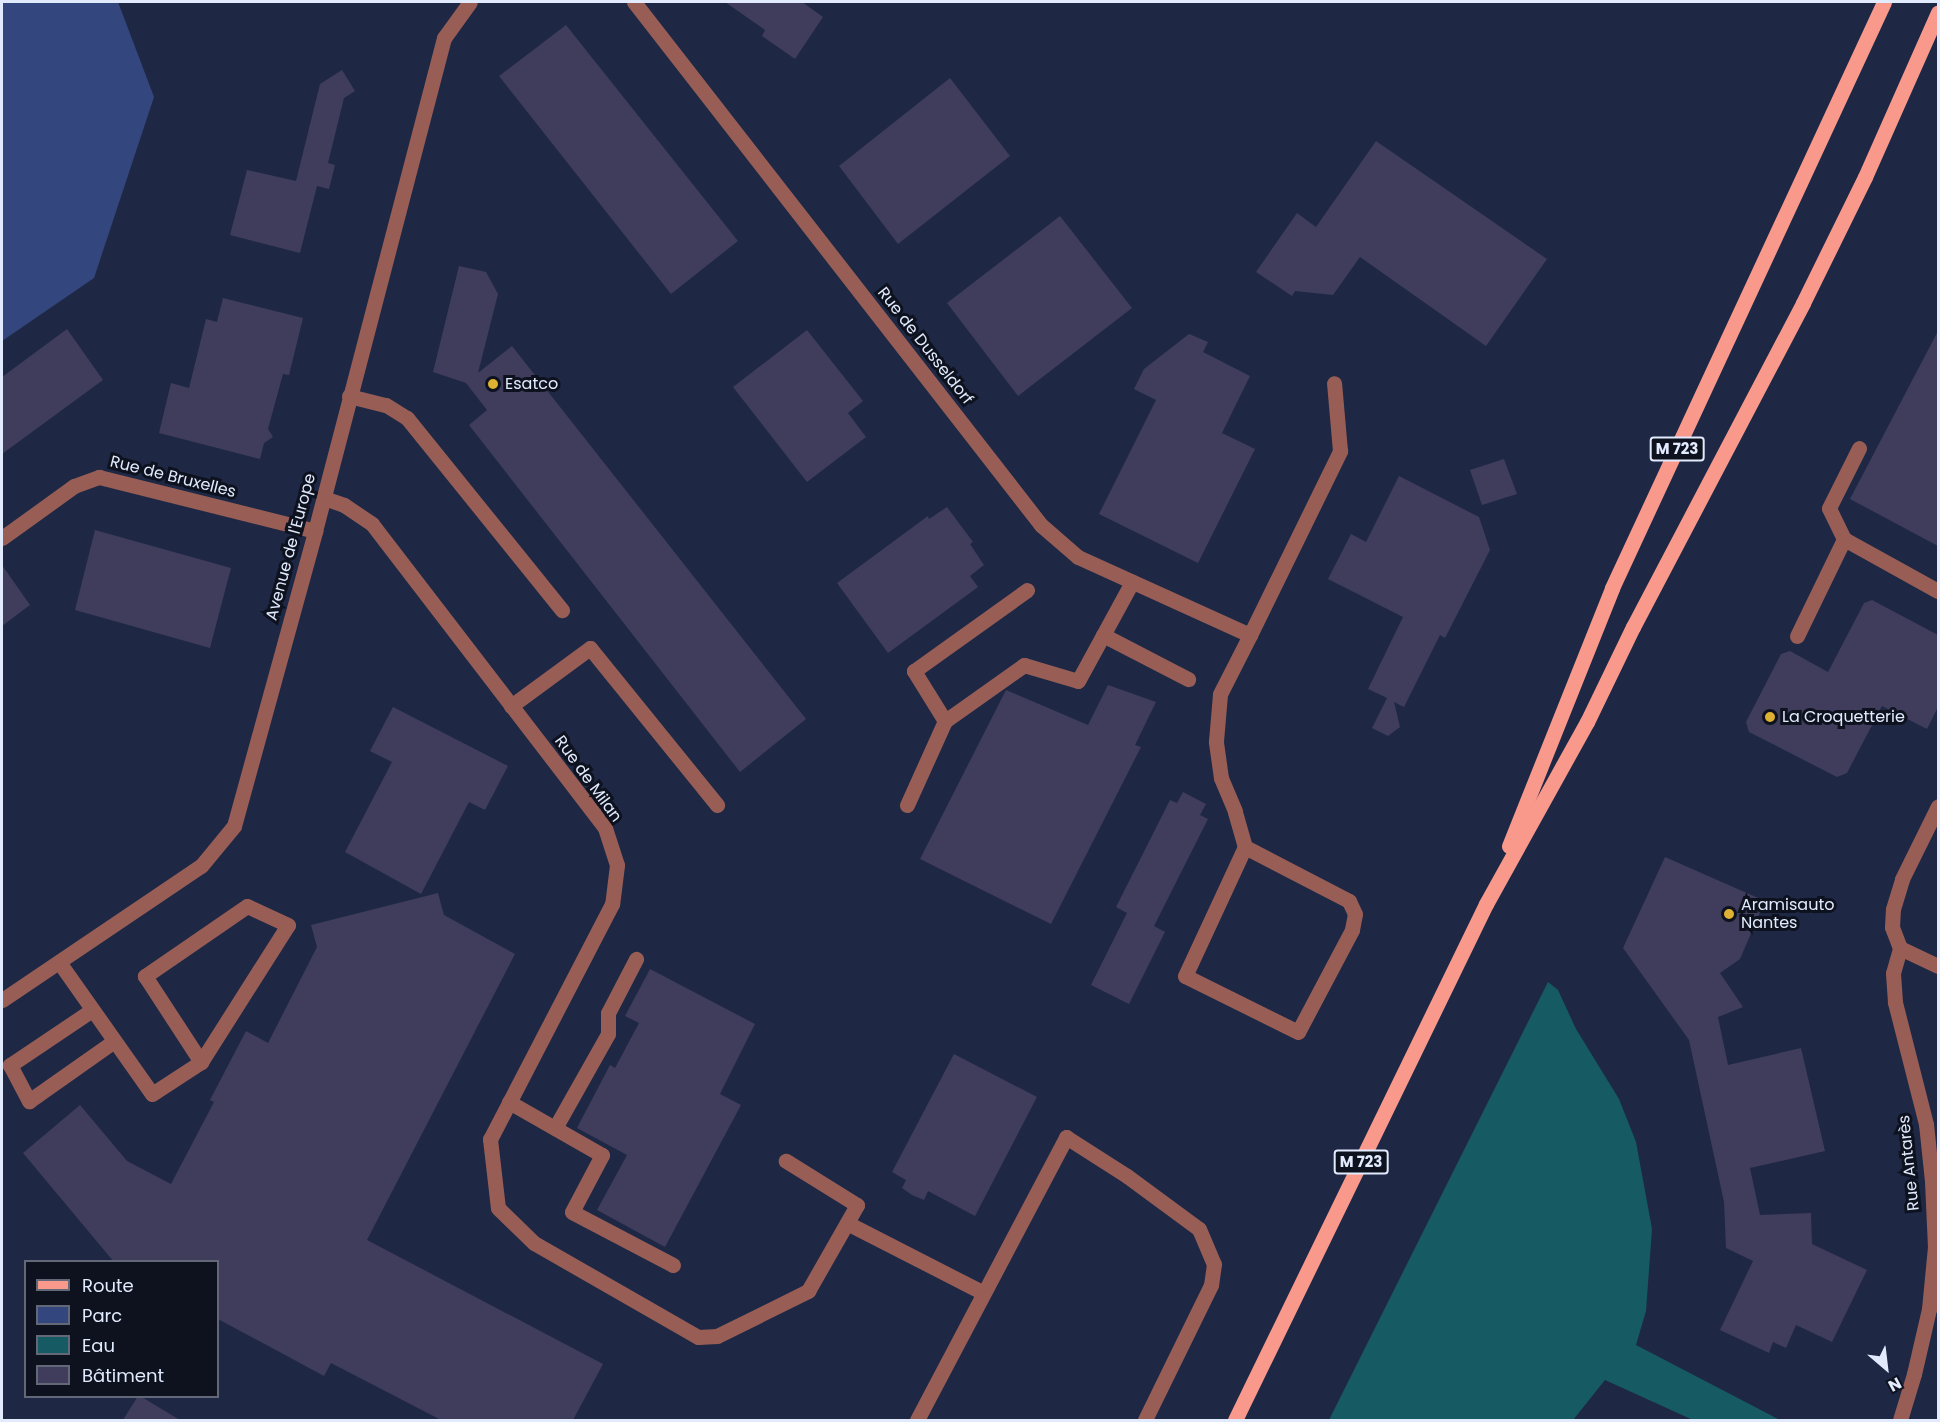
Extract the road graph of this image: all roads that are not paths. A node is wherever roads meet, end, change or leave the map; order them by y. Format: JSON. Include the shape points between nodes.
{"nodes":[{"id":1,"x":470,"y":2,"type":"edge"},
{"id":2,"x":634,"y":2,"type":"edge"},
{"id":3,"x":1884,"y":2,"type":"edge"},
{"id":4,"x":1938,"y":12,"type":"edge"},
{"id":5,"x":1334,"y":383,"type":"dead end"},
{"id":6,"x":349,"y":396,"type":"junction"},
{"id":7,"x":1859,"y":448,"type":"dead end"},
{"id":8,"x":324,"y":498,"type":"junction"},
{"id":9,"x":315,"y":531,"type":"junction"},
{"id":10,"x":2,"y":538,"type":"edge"},
{"id":11,"x":1844,"y":539,"type":"junction"},
{"id":12,"x":1132,"y":582,"type":"junction"},
{"id":13,"x":1027,"y":590,"type":"dead end"},
{"id":14,"x":1938,"y":591,"type":"edge"},
{"id":15,"x":562,"y":610,"type":"dead end"},
{"id":16,"x":1103,"y":634,"type":"junction"},
{"id":17,"x":1250,"y":636,"type":"junction"},
{"id":18,"x":1797,"y":636,"type":"dead end"},
{"id":19,"x":1188,"y":679,"type":"dead end"},
{"id":20,"x":511,"y":706,"type":"junction"},
{"id":21,"x":945,"y":721,"type":"junction"},
{"id":22,"x":717,"y":805,"type":"dead end"},
{"id":23,"x":907,"y":805,"type":"dead end"},
{"id":24,"x":1938,"y":806,"type":"edge"},
{"id":25,"x":1245,"y":847,"type":"junction"},
{"id":26,"x":1486,"y":904,"type":"junction"},
{"id":27,"x":1900,"y":948,"type":"junction"},
{"id":28,"x":636,"y":959,"type":"dead end"},
{"id":29,"x":59,"y":962,"type":"junction"},
{"id":30,"x":1938,"y":966,"type":"edge"},
{"id":31,"x":2,"y":1000,"type":"edge"},
{"id":32,"x":92,"y":1010,"type":"junction"},
{"id":33,"x":114,"y":1041,"type":"junction"},
{"id":34,"x":201,"y":1062,"type":"junction"},
{"id":35,"x":509,"y":1102,"type":"junction"},
{"id":36,"x":555,"y":1128,"type":"junction"},
{"id":37,"x":786,"y":1161,"type":"dead end"},
{"id":38,"x":847,"y":1223,"type":"junction"},
{"id":39,"x":673,"y":1264,"type":"dead end"},
{"id":40,"x":982,"y":1292,"type":"junction"},
{"id":41,"x":917,"y":1420,"type":"edge"},
{"id":42,"x":1145,"y":1420,"type":"edge"},
{"id":43,"x":1235,"y":1420,"type":"edge"},
{"id":44,"x":1900,"y":1420,"type":"edge"}],
"edges":[{"from":1,"to":6,"type":"street","name":"Avenue de l'Europe","via":[[444,38]]},
{"from":2,"to":12,"type":"street","name":"Rue de Dusseldorf","via":[[1041,525],[1078,557]]},
{"from":3,"to":26,"type":"main road","number":"M 723","via":[[1612,588]]},
{"from":4,"to":26,"type":"main road","number":"M 723","via":[[1865,177],[1803,303],[1587,722]]},
{"from":5,"to":17,"type":"street","via":[[1340,451]]},
{"from":6,"to":8,"type":"street","name":"Avenue de l'Europe"},
{"from":6,"to":15,"type":"street","via":[[386,405],[407,418]]},
{"from":7,"to":11,"type":"street","via":[[1829,508]]},
{"from":8,"to":9,"type":"street","name":"Avenue de l'Europe"},
{"from":8,"to":20,"type":"street","name":"Rue de Milan","via":[[344,505],[372,524]]},
{"from":9,"to":10,"type":"street","name":"Rue de Bruxelles","via":[[99,477],[74,486]]},
{"from":9,"to":29,"type":"street","name":"Avenue de l'Europe","via":[[234,826],[201,866]]},
{"from":11,"to":14,"type":"street"},
{"from":11,"to":18,"type":"street"},
{"from":12,"to":16,"type":"street"},
{"from":12,"to":17,"type":"street","name":"Rue de Dusseldorf"},
{"from":13,"to":21,"type":"street","via":[[914,671]]},
{"from":16,"to":19,"type":"street"},
{"from":16,"to":21,"type":"street","via":[[1078,681],[1024,665]]},
{"from":17,"to":25,"type":"street","via":[[1220,694],[1216,741],[1221,778]]},
{"from":20,"to":22,"type":"street","via":[[590,648]]},
{"from":20,"to":35,"type":"street","name":"Rue de Milan","via":[[605,828],[617,865],[612,903]]},
{"from":21,"to":23,"type":"street"},
{"from":24,"to":27,"type":"street","name":"Rue Antarès","via":[[1902,879],[1893,909],[1892,927]]},
{"from":25,"to":25,"type":"street","via":[[1349,901],[1355,914],[1352,930],[1298,1032],[1185,976]]},
{"from":26,"to":43,"type":"main road","number":"M 723"},
{"from":27,"to":30,"type":"street"},
{"from":27,"to":44,"type":"street","name":"Rue Antarès","via":[[1893,973],[1895,1002],[1926,1124],[1935,1247],[1929,1309]]},
{"from":28,"to":36,"type":"street","via":[[608,1013],[608,1034]]},
{"from":29,"to":31,"type":"street","name":"Avenue de l'Europe"},
{"from":29,"to":32,"type":"street"},
{"from":32,"to":33,"type":"street"},
{"from":32,"to":33,"type":"street","via":[[10,1065],[29,1101]]},
{"from":33,"to":34,"type":"street","via":[[152,1094]]},
{"from":34,"to":34,"type":"street","via":[[145,976],[247,906],[288,926]]},
{"from":35,"to":36,"type":"street"},
{"from":35,"to":38,"type":"street","name":"Rue de Milan","via":[[490,1140],[498,1208],[534,1243],[698,1337],[717,1336],[808,1291]]},
{"from":36,"to":39,"type":"street","via":[[602,1155],[572,1212]]},
{"from":37,"to":38,"type":"street","via":[[857,1205]]},
{"from":38,"to":40,"type":"street"},
{"from":40,"to":41,"type":"street"},
{"from":40,"to":42,"type":"street","via":[[1066,1137],[1199,1229],[1214,1264],[1211,1285]]}]}
